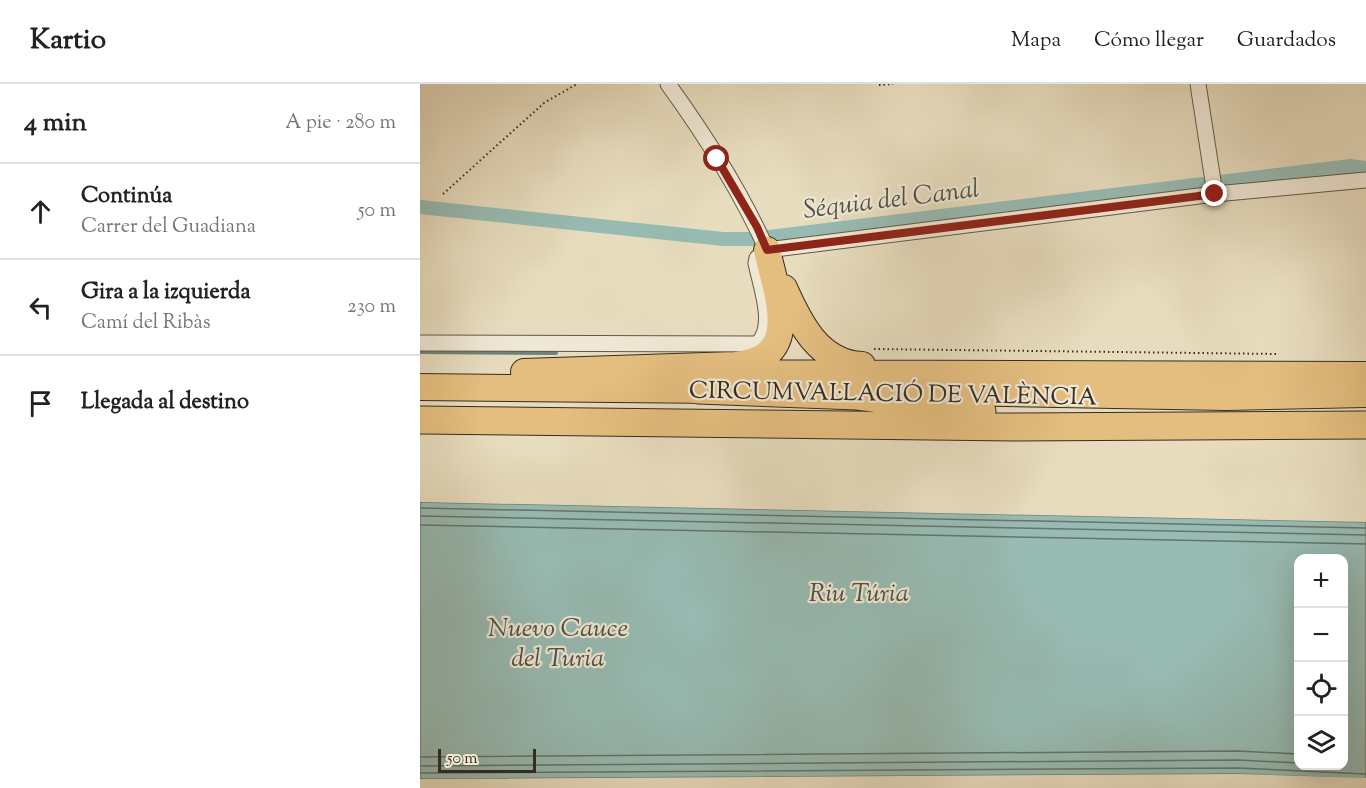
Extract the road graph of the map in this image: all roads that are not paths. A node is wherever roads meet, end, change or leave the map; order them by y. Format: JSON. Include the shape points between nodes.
{"nodes":[{"id":1,"x":668,"y":84,"type":"edge"},
{"id":2,"x":1198,"y":84,"type":"edge"},
{"id":3,"x":1366,"y":180,"type":"edge"},
{"id":4,"x":1215,"y":194,"type":"junction"},
{"id":5,"x":762,"y":238,"type":"junction"},
{"id":6,"x":420,"y":343,"type":"edge"},
{"id":7,"x":420,"y":373,"type":"edge"},
{"id":8,"x":490,"y":373,"type":"junction"},
{"id":9,"x":1000,"y":373,"type":"junction"},
{"id":10,"x":1366,"y":375,"type":"edge"},
{"id":11,"x":420,"y":387,"type":"edge"},
{"id":12,"x":698,"y":390,"type":"junction"},
{"id":13,"x":1366,"y":394,"type":"edge"},
{"id":14,"x":420,"y":420,"type":"edge"},
{"id":15,"x":1133,"y":424,"type":"junction"},
{"id":16,"x":1366,"y":425,"type":"edge"}],
"edges":[{"from":1,"to":5,"type":"street"},
{"from":2,"to":4,"type":"street"},
{"from":3,"to":4,"type":"street"},
{"from":4,"to":5,"type":"street"},
{"from":5,"to":6,"type":"street","via":[[756,263],[767,325],[757,344]]},
{"from":5,"to":8,"type":"highway","via":[[782,319],[778,342],[760,360],[735,365]]},
{"from":5,"to":9,"type":"highway","via":[[810,337],[835,359],[853,365]]},
{"from":7,"to":8,"type":"highway"},
{"from":8,"to":9,"type":"highway"},
{"from":9,"to":10,"type":"highway"},
{"from":11,"to":12,"type":"highway","name":"CIRCUMVAL·LACIÓ DE VALÈNCIA"},
{"from":12,"to":13,"type":"highway","name":"CIRCUMVAL·LACIÓ DE VALÈNCIA","via":[[1226,397]]},
{"from":12,"to":15,"type":"highway","via":[[857,396],[1013,415]]},
{"from":14,"to":15,"type":"highway","name":"CIRCUMVAL·LACIÓ DE VALÈNCIA","via":[[1014,427]]},
{"from":15,"to":16,"type":"highway","name":"CIRCUMVAL·LACIÓ DE VALÈNCIA"}]}
